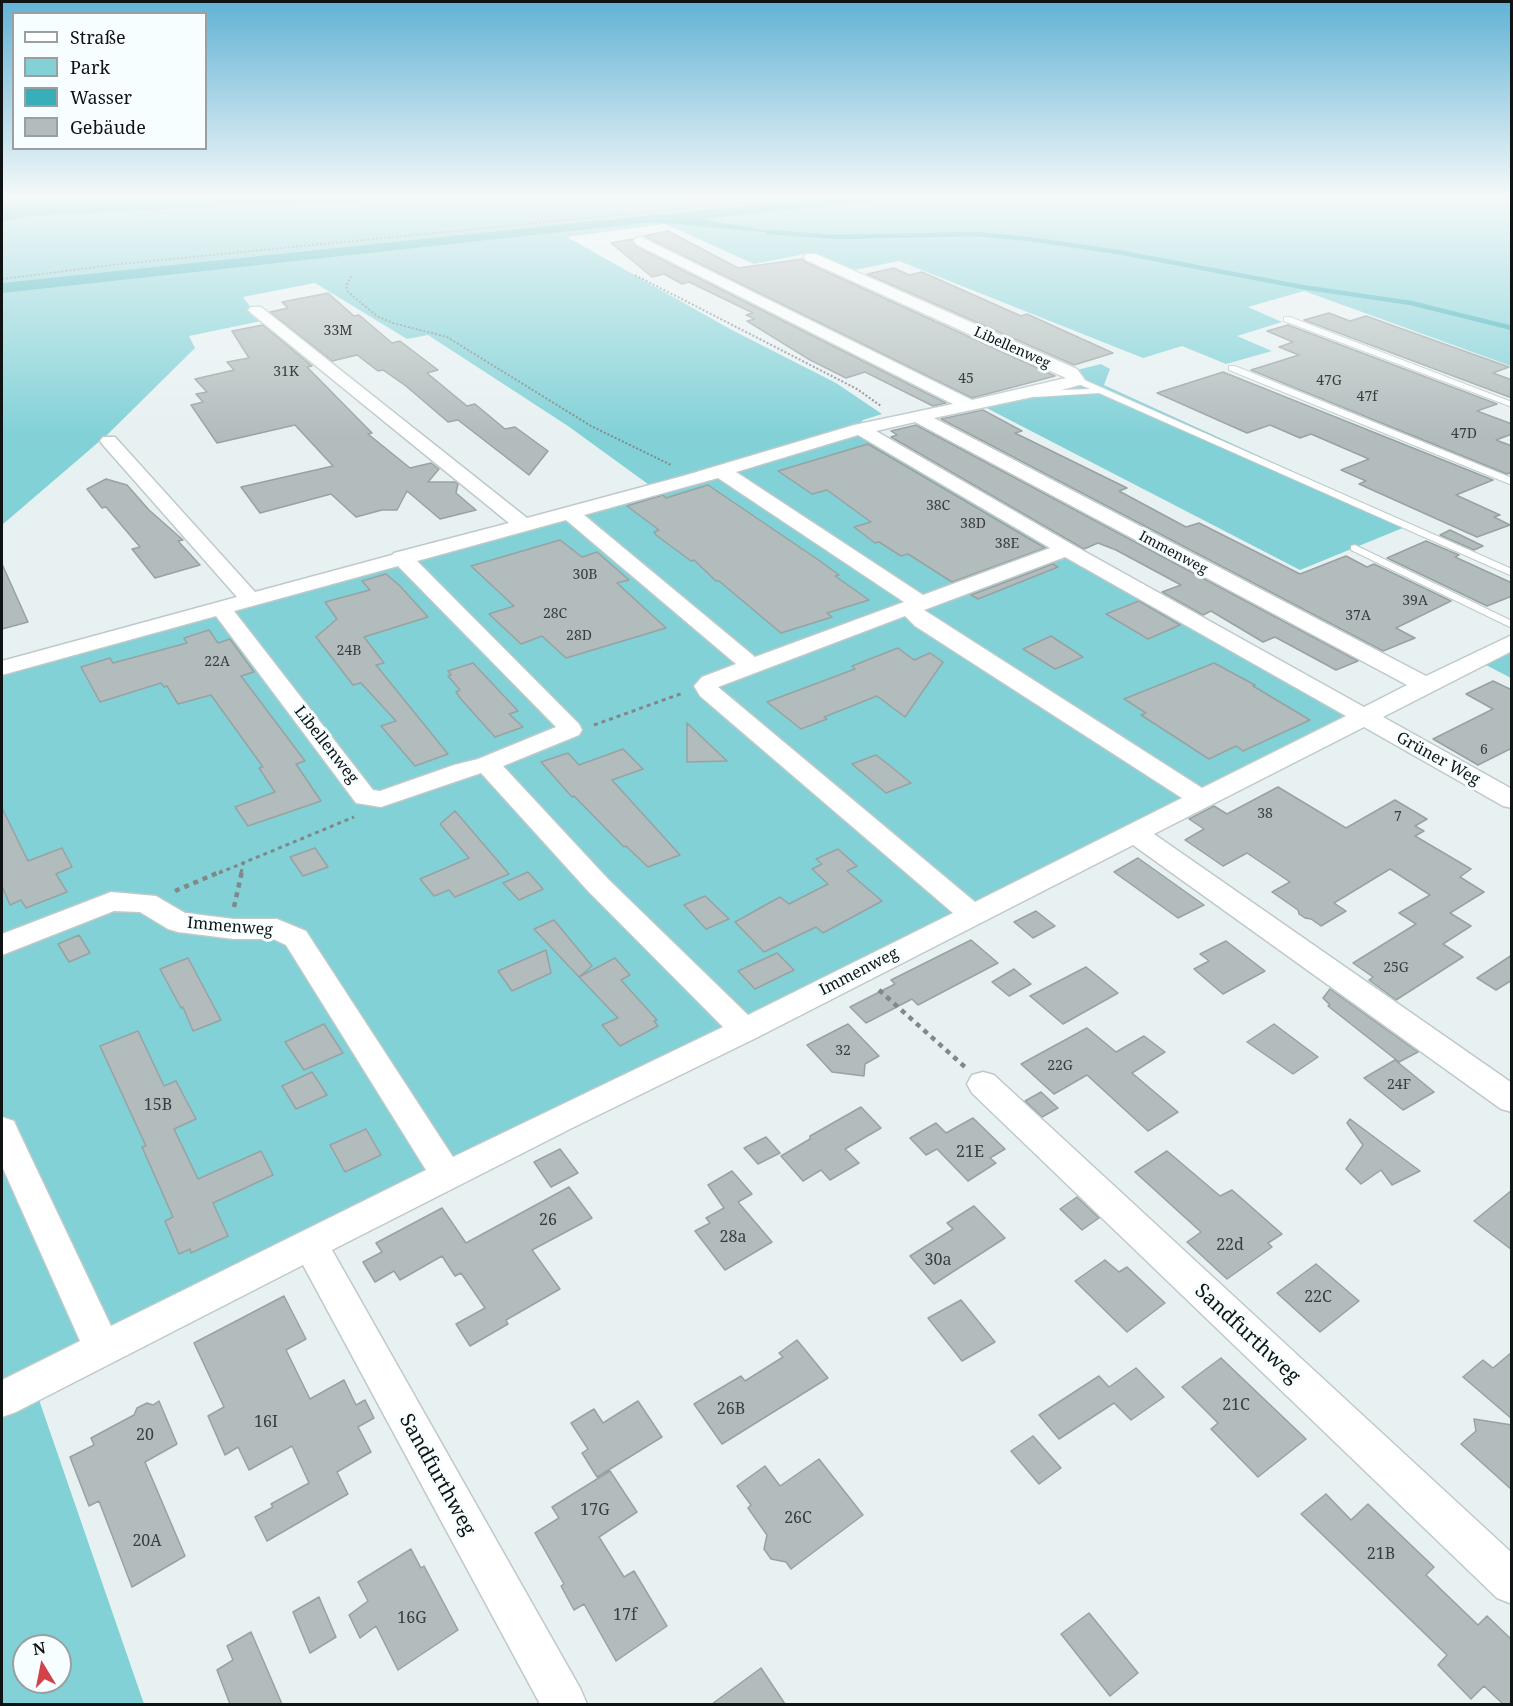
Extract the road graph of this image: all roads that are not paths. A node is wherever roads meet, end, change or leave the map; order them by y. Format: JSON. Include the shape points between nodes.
{"nodes":[{"id":1,"x":714,"y":278,"type":"edge"},
{"id":2,"x":857,"y":278,"type":"edge"},
{"id":3,"x":256,"y":310,"type":"dead end"},
{"id":4,"x":1287,"y":319,"type":"dead end"},
{"id":5,"x":1232,"y":368,"type":"dead end"},
{"id":6,"x":1077,"y":380,"type":"junction"},
{"id":7,"x":1101,"y":391,"type":"junction"},
{"id":8,"x":1021,"y":394,"type":"junction"},
{"id":9,"x":969,"y":405,"type":"junction"},
{"id":10,"x":1512,"y":405,"type":"edge"},
{"id":11,"x":911,"y":419,"type":"junction"},
{"id":12,"x":861,"y":429,"type":"junction"},
{"id":13,"x":109,"y":441,"type":"dead end"},
{"id":14,"x":721,"y":471,"type":"junction"},
{"id":15,"x":1512,"y":482,"type":"edge"},
{"id":16,"x":569,"y":512,"type":"junction"},
{"id":17,"x":523,"y":525,"type":"junction"},
{"id":18,"x":1355,"y":548,"type":"dead end"},
{"id":19,"x":1066,"y":549,"type":"junction"},
{"id":20,"x":401,"y":557,"type":"junction"},
{"id":21,"x":1512,"y":573,"type":"edge"},
{"id":22,"x":249,"y":598,"type":"junction"},
{"id":23,"x":916,"y":606,"type":"junction"},
{"id":24,"x":220,"y":607,"type":"junction"},
{"id":25,"x":1512,"y":625,"type":"edge"},
{"id":26,"x":1512,"y":642,"type":"edge"},
{"id":27,"x":753,"y":667,"type":"junction"},
{"id":28,"x":2,"y":668,"type":"edge"},
{"id":29,"x":1426,"y":686,"type":"junction"},
{"id":30,"x":1365,"y":717,"type":"junction"},
{"id":31,"x":488,"y":764,"type":"junction"},
{"id":32,"x":1203,"y":800,"type":"junction"},
{"id":33,"x":1512,"y":800,"type":"edge"},
{"id":34,"x":1136,"y":834,"type":"junction"},
{"id":35,"x":973,"y":915,"type":"junction"},
{"id":36,"x":2,"y":945,"type":"edge"},
{"id":37,"x":745,"y":1030,"type":"junction"},
{"id":38,"x":983,"y":1084,"type":"road end"},
{"id":39,"x":1512,"y":1100,"type":"edge"},
{"id":40,"x":2,"y":1130,"type":"edge"},
{"id":41,"x":447,"y":1177,"type":"junction"},
{"id":42,"x":310,"y":1245,"type":"junction"},
{"id":43,"x":102,"y":1348,"type":"junction"},
{"id":44,"x":2,"y":1399,"type":"edge"},
{"id":45,"x":1512,"y":1583,"type":"edge"},
{"id":46,"x":564,"y":1704,"type":"edge"}],
"edges":[{"from":1,"to":9,"type":"street"},
{"from":2,"to":6,"type":"street","name":"Libellenweg"},
{"from":3,"to":17,"type":"street"},
{"from":4,"to":10,"type":"lane"},
{"from":5,"to":15,"type":"lane"},
{"from":6,"to":7,"type":"lane"},
{"from":6,"to":8,"type":"street","name":"Libellenweg"},
{"from":7,"to":8,"type":"lane"},
{"from":7,"to":21,"type":"lane"},
{"from":8,"to":9,"type":"street","name":"Libellenweg"},
{"from":9,"to":11,"type":"street","name":"Libellenweg"},
{"from":11,"to":12,"type":"street","name":"Libellenweg"},
{"from":11,"to":29,"type":"street","name":"Immenweg"},
{"from":12,"to":14,"type":"street","name":"Libellenweg"},
{"from":12,"to":19,"type":"street"},
{"from":13,"to":22,"type":"street"},
{"from":14,"to":16,"type":"street","name":"Libellenweg"},
{"from":14,"to":23,"type":"street"},
{"from":16,"to":17,"type":"street","name":"Libellenweg"},
{"from":16,"to":27,"type":"street"},
{"from":17,"to":20,"type":"street","name":"Libellenweg"},
{"from":18,"to":25,"type":"lane"},
{"from":19,"to":23,"type":"street"},
{"from":19,"to":30,"type":"street"},
{"from":20,"to":22,"type":"street","name":"Libellenweg"},
{"from":20,"to":31,"type":"street","via":[[570,730]]},
{"from":22,"to":24,"type":"street","name":"Libellenweg"},
{"from":23,"to":27,"type":"street"},
{"from":23,"to":32,"type":"street","via":[[923,621]]},
{"from":24,"to":28,"type":"street","name":"Libellenweg"},
{"from":24,"to":31,"type":"street","name":"Libellenweg","via":[[365,797],[381,799]]},
{"from":26,"to":29,"type":"street","name":"Immenweg"},
{"from":27,"to":35,"type":"street","via":[[706,686]]},
{"from":29,"to":30,"type":"street","name":"Immenweg"},
{"from":30,"to":32,"type":"street","name":"Immenweg"},
{"from":30,"to":33,"type":"street","name":"Grüner Weg"},
{"from":31,"to":37,"type":"street","via":[[598,885]]},
{"from":32,"to":34,"type":"street","name":"Immenweg"},
{"from":34,"to":35,"type":"street","name":"Immenweg"},
{"from":34,"to":39,"type":"street"},
{"from":35,"to":37,"type":"street","name":"Immenweg"},
{"from":36,"to":41,"type":"street","name":"Immenweg","via":[[111,901],[146,903],[178,922],[277,929],[296,938]]},
{"from":37,"to":41,"type":"street","name":"Immenweg"},
{"from":38,"to":45,"type":"street","name":"Sandfurthweg"},
{"from":40,"to":43,"type":"street"},
{"from":41,"to":42,"type":"street","name":"Immenweg"},
{"from":42,"to":43,"type":"street","name":"Immenweg"},
{"from":42,"to":46,"type":"street","name":"Sandfurthweg"},
{"from":43,"to":44,"type":"street","name":"Immenweg"}]}
